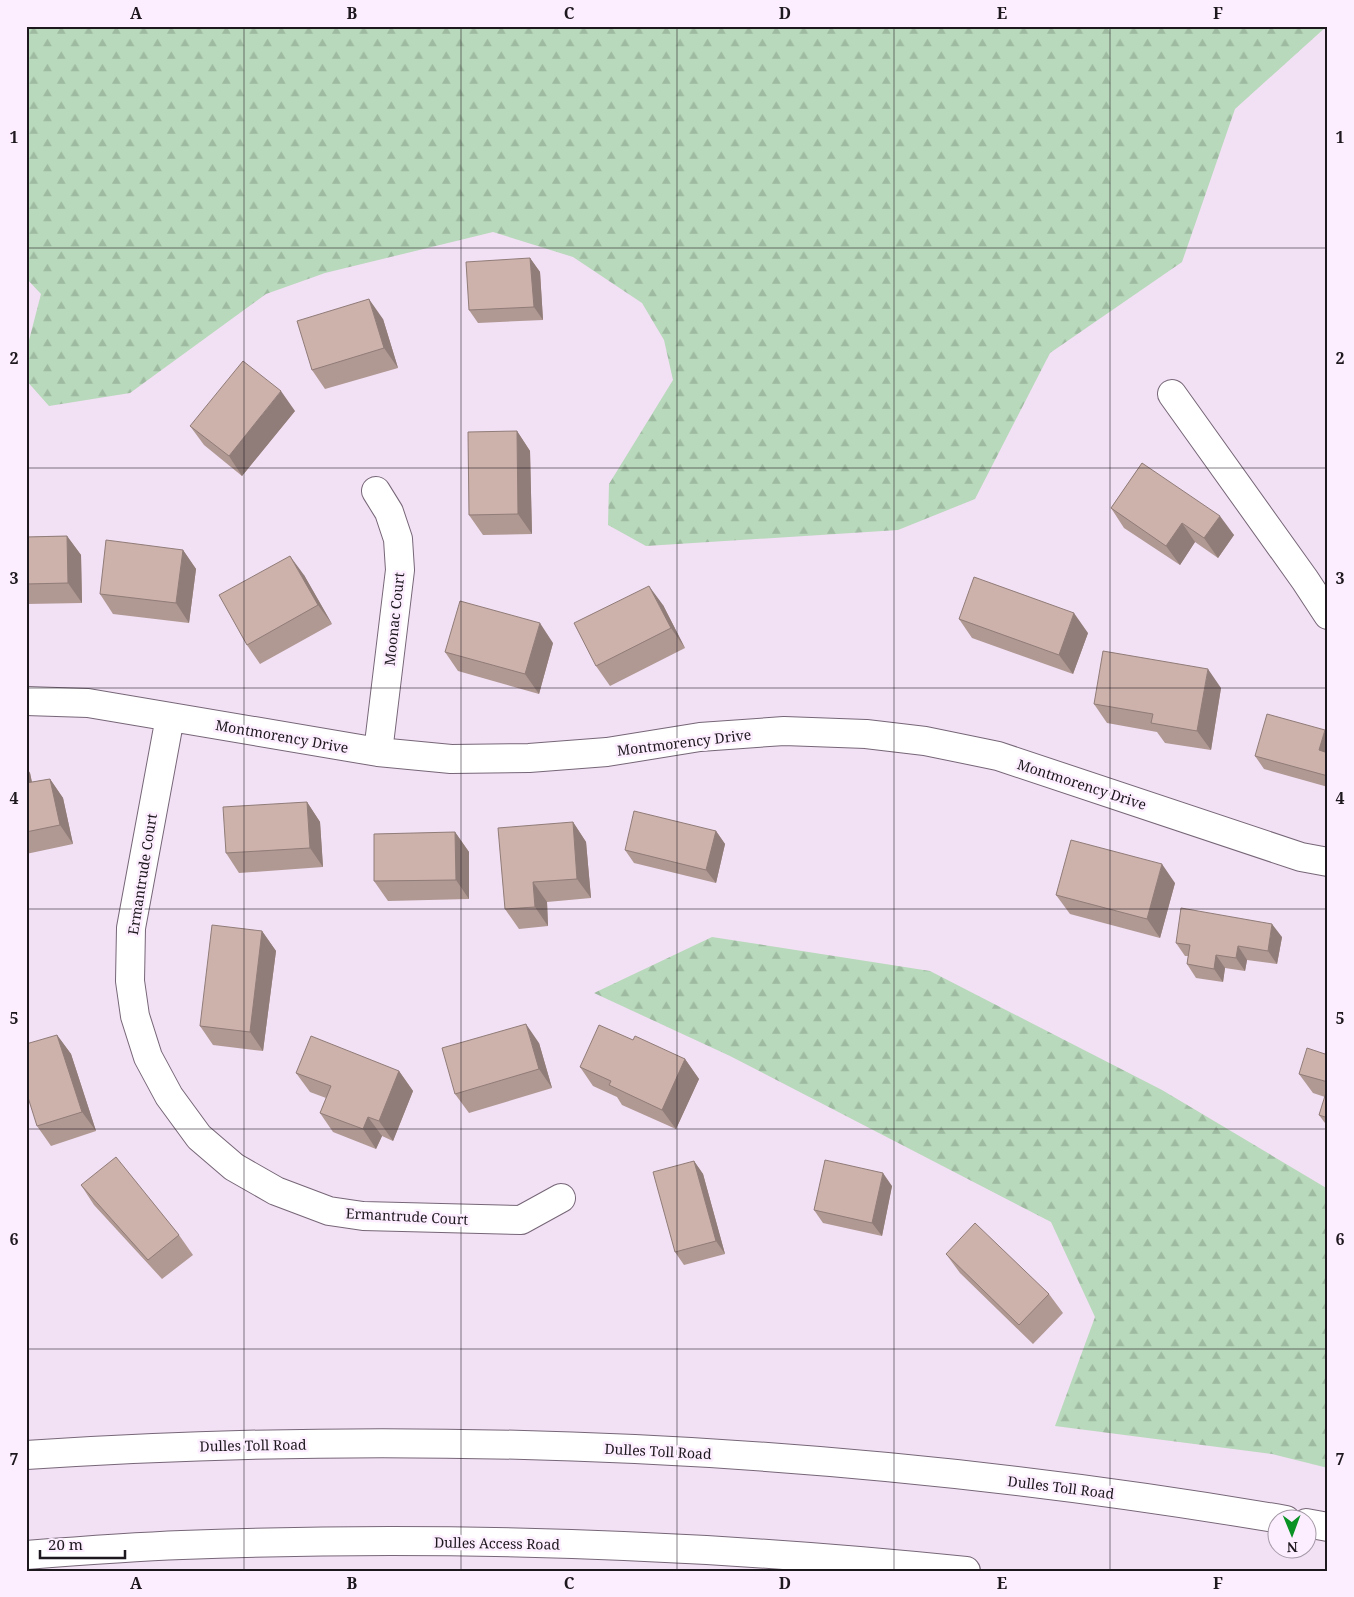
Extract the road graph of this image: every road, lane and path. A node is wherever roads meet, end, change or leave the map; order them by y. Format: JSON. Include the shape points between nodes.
{"nodes":[{"id":1,"x":1172,"y":394,"type":"dead end"},
{"id":2,"x":376,"y":491,"type":"dead end"},
{"id":3,"x":1328,"y":615,"type":"edge"},
{"id":4,"x":26,"y":701,"type":"edge"},
{"id":5,"x":170,"y":717,"type":"junction"},
{"id":6,"x":378,"y":752,"type":"junction"},
{"id":7,"x":1328,"y":862,"type":"edge"},
{"id":8,"x":561,"y":1198,"type":"dead end"},
{"id":9,"x":26,"y":1454,"type":"edge"},
{"id":10,"x":1266,"y":1517,"type":"edge"},
{"id":11,"x":26,"y":1540,"type":"edge"},
{"id":12,"x":182,"y":1545,"type":"junction"},
{"id":13,"x":26,"y":1555,"type":"edge"},
{"id":14,"x":966,"y":1571,"type":"edge"}],
"edges":[{"from":1,"to":3,"type":"main road"},
{"from":2,"to":6,"type":"main road","name":"Moonac Court","via":[[389,512],[398,539],[400,570]]},
{"from":4,"to":5,"type":"main road","name":"Montmorency Drive","via":[[88,703]]},
{"from":5,"to":6,"type":"main road","name":"Montmorency Drive"},
{"from":5,"to":8,"type":"main road","name":"Ermantrude Court","via":[[130,928],[130,981],[135,1016],[148,1056],[169,1096],[199,1137],[234,1166],[268,1186],[329,1211],[364,1216],[521,1220]]},
{"from":6,"to":7,"type":"main road","name":"Montmorency Drive","via":[[452,758],[528,758],[607,752],[700,737],[784,731],[876,735],[926,741],[998,756],[1301,857]]},
{"from":9,"to":10,"type":"main road","name":"Dulles Toll Road","via":[[321,1444],[657,1450],[979,1477]]},
{"from":11,"to":12,"type":"main road"},
{"from":12,"to":13,"type":"main road","name":"Dulles Access Road"},
{"from":12,"to":14,"type":"main road","name":"Dulles Access Road","via":[[560,1544],[803,1556]]}]}
